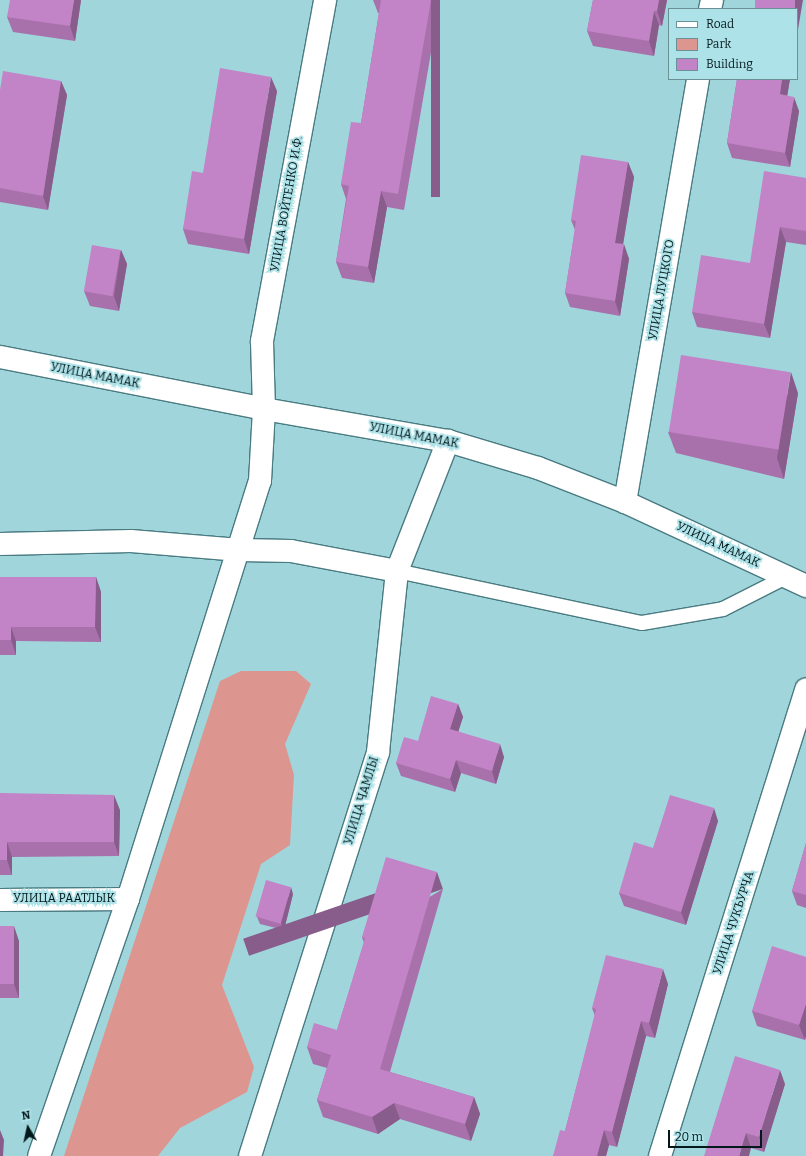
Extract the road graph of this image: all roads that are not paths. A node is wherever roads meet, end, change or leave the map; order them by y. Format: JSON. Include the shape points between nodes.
{"nodes":[{"id":1,"x":324,"y":0,"type":"edge"},
{"id":2,"x":698,"y":80,"type":"edge"},
{"id":3,"x":0,"y":357,"type":"edge"},
{"id":4,"x":264,"y":409,"type":"junction"},
{"id":5,"x":448,"y":441,"type":"junction"},
{"id":6,"x":625,"y":502,"type":"junction"},
{"id":7,"x":0,"y":544,"type":"edge"},
{"id":8,"x":240,"y":550,"type":"junction"},
{"id":9,"x":398,"y":571,"type":"junction"},
{"id":10,"x":786,"y":577,"type":"junction"},
{"id":11,"x":806,"y":586,"type":"edge"},
{"id":12,"x":806,"y":689,"type":"edge"},
{"id":13,"x":128,"y":899,"type":"junction"},
{"id":14,"x":0,"y":900,"type":"edge"},
{"id":15,"x":40,"y":1156,"type":"edge"},
{"id":16,"x":250,"y":1156,"type":"edge"},
{"id":17,"x":660,"y":1156,"type":"edge"}],
"edges":[{"from":1,"to":4,"type":"street","name":"УЛИЦА ВОЙТЕНКО И.Ф.","via":[[262,341]]},
{"from":2,"to":6,"type":"street","name":"УЛИЦА ЛУЦКОГО"},
{"from":3,"to":4,"type":"street","name":"УЛИЦА МАМАК"},
{"from":4,"to":5,"type":"street","name":"УЛИЦА МАМАК"},
{"from":4,"to":8,"type":"street","name":"УЛИЦА ВОЙТЕНКО И.Ф.","via":[[260,481]]},
{"from":5,"to":6,"type":"street","name":"УЛИЦА МАМАК","via":[[538,468]]},
{"from":5,"to":9,"type":"street","name":"УЛИЦА ЧАМЛЫ"},
{"from":6,"to":10,"type":"street","name":"УЛИЦА МАМАК"},
{"from":7,"to":8,"type":"street","via":[[131,541]]},
{"from":8,"to":9,"type":"street","via":[[291,550]]},
{"from":8,"to":13,"type":"street","name":"УЛИЦА ВОЙТЕНКО И.Ф."},
{"from":9,"to":10,"type":"lane","via":[[642,623],[723,609]]},
{"from":9,"to":16,"type":"street","name":"УЛИЦА ЧАМЛЫ","via":[[378,752]]},
{"from":10,"to":11,"type":"street","name":"УЛИЦА МАМАК"},
{"from":12,"to":17,"type":"street","name":"УЛИЦА ЧУКЪУРЧА"},
{"from":13,"to":14,"type":"street","name":"УЛИЦА РААТЛЫК"},
{"from":13,"to":15,"type":"street","name":"УЛИЦА ВОЙТЕНКО И.Ф."}]}
